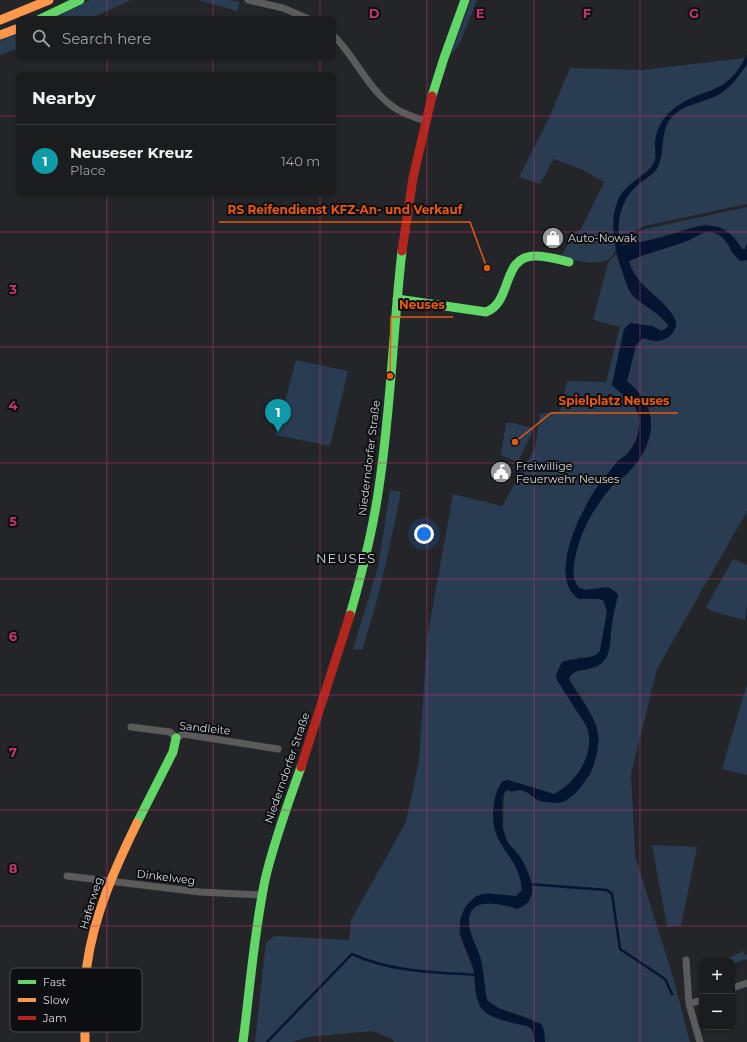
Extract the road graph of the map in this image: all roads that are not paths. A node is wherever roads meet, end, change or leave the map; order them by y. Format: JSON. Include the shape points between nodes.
{"nodes":[{"id":1,"x":49,"y":0,"type":"edge"},
{"id":2,"x":80,"y":0,"type":"edge"},
{"id":3,"x":248,"y":0,"type":"edge"},
{"id":4,"x":465,"y":0,"type":"edge"},
{"id":5,"x":46,"y":16,"type":"edge"},
{"id":6,"x":302,"y":16,"type":"edge"},
{"id":7,"x":0,"y":20,"type":"edge"},
{"id":8,"x":16,"y":29,"type":"edge"},
{"id":9,"x":0,"y":35,"type":"edge"},
{"id":10,"x":336,"y":38,"type":"edge"},
{"id":11,"x":425,"y":121,"type":"junction"},
{"id":12,"x":569,"y":262,"type":"dead end"},
{"id":13,"x":397,"y":299,"type":"junction"},
{"id":14,"x":131,"y":727,"type":"dead end"},
{"id":15,"x":176,"y":738,"type":"junction"},
{"id":16,"x":278,"y":749,"type":"dead end"},
{"id":17,"x":67,"y":876,"type":"dead end"},
{"id":18,"x":109,"y":881,"type":"junction"},
{"id":19,"x":263,"y":895,"type":"junction"},
{"id":20,"x":686,"y":960,"type":"dead end"},
{"id":21,"x":88,"y":968,"type":"edge"},
{"id":22,"x":747,"y":983,"type":"edge"},
{"id":23,"x":735,"y":987,"type":"edge"},
{"id":24,"x":699,"y":1001,"type":"edge"},
{"id":25,"x":689,"y":1004,"type":"junction"},
{"id":26,"x":243,"y":1042,"type":"edge"},
{"id":27,"x":700,"y":1042,"type":"edge"}],
"edges":[{"from":1,"to":7,"type":"main road"},
{"from":2,"to":5,"type":"main road"},
{"from":3,"to":6,"type":"street","via":[[283,8]]},
{"from":4,"to":11,"type":"main road","name":"Niederndorfer Straße","via":[[447,44]]},
{"from":8,"to":9,"type":"main road"},
{"from":10,"to":11,"type":"street","via":[[388,102],[398,110]]},
{"from":11,"to":13,"type":"main road","name":"Niederndorfer Straße","via":[[411,186]]},
{"from":12,"to":13,"type":"main road","via":[[542,256],[523,258],[508,278],[498,306],[493,312]]},
{"from":13,"to":19,"type":"main road","name":"Niederndorfer Straße","via":[[380,486],[359,584],[308,746],[278,831]]},
{"from":14,"to":15,"type":"street","name":"Sandleite","via":[[170,732]]},
{"from":15,"to":16,"type":"street","name":"Sandleite","via":[[183,734]]},
{"from":15,"to":18,"type":"main road","name":"Haferweg","via":[[173,752]]},
{"from":17,"to":18,"type":"street","name":"Dinkelweg"},
{"from":18,"to":19,"type":"street","name":"Dinkelweg","via":[[200,892]]},
{"from":18,"to":21,"type":"main road","name":"Haferweg"},
{"from":19,"to":26,"type":"main road","name":"Niederndorfer Straße","via":[[252,960]]},
{"from":20,"to":25,"type":"street"},
{"from":22,"to":23,"type":"street"},
{"from":24,"to":25,"type":"street"},
{"from":25,"to":27,"type":"street"}]}
